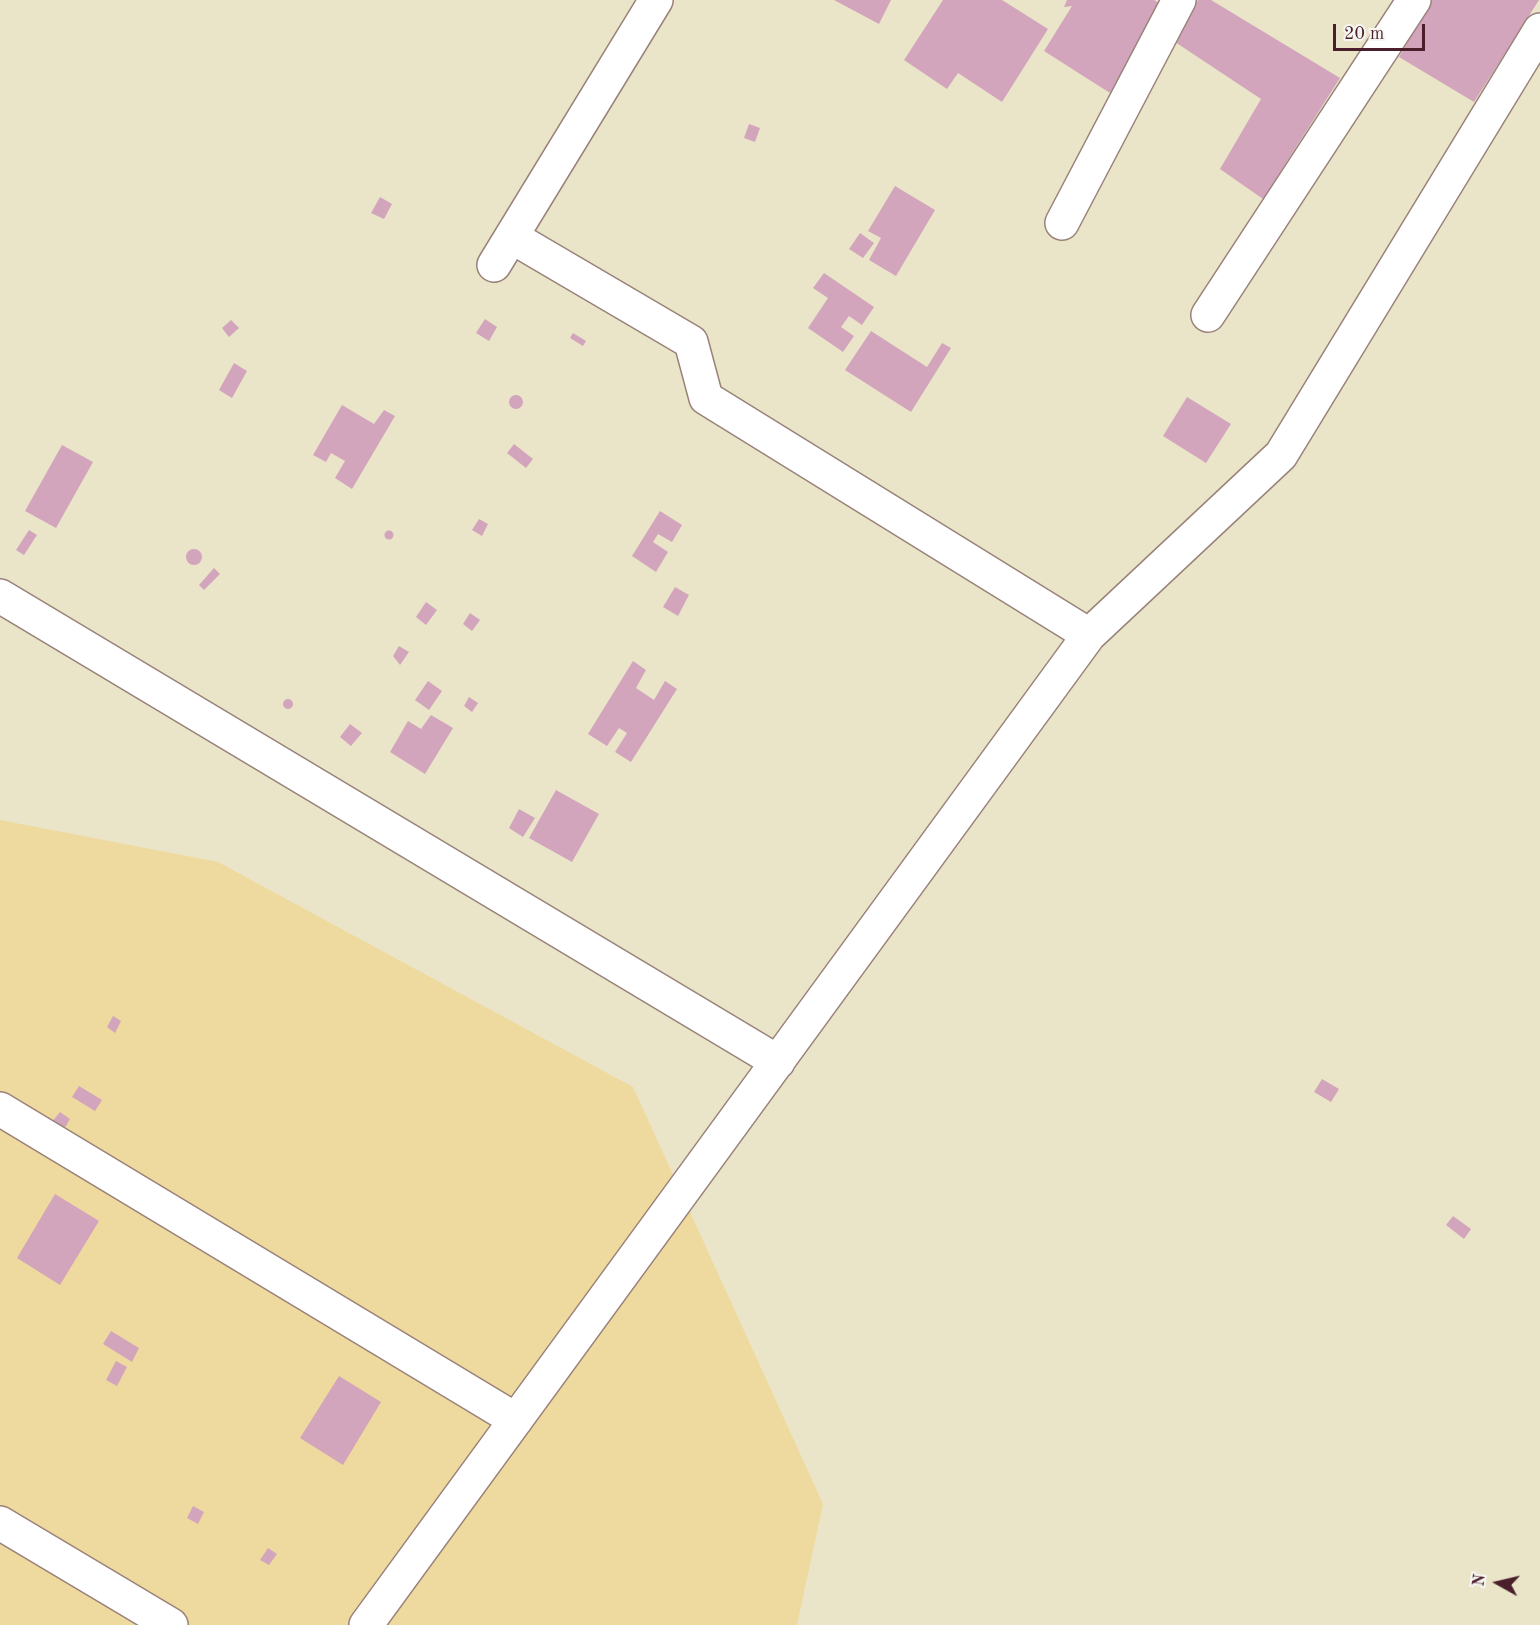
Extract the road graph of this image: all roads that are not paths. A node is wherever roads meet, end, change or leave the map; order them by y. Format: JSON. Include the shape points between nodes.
{"nodes":[{"id":1,"x":656,"y":0,"type":"edge"},
{"id":2,"x":1179,"y":0,"type":"edge"},
{"id":3,"x":1413,"y":0,"type":"edge"},
{"id":4,"x":1540,"y":30,"type":"edge"},
{"id":5,"x":1062,"y":223,"type":"dead end"},
{"id":6,"x":512,"y":237,"type":"junction"},
{"id":7,"x":494,"y":265,"type":"dead end"},
{"id":8,"x":1208,"y":315,"type":"dead end"},
{"id":9,"x":0,"y":597,"type":"edge"},
{"id":10,"x":1089,"y":635,"type":"junction"},
{"id":11,"x":778,"y":1062,"type":"junction"},
{"id":12,"x":0,"y":1109,"type":"edge"},
{"id":13,"x":516,"y":1420,"type":"junction"},
{"id":14,"x":0,"y":1523,"type":"edge"},
{"id":15,"x":171,"y":1625,"type":"edge"},
{"id":16,"x":366,"y":1625,"type":"edge"}],
"edges":[{"from":1,"to":6,"type":"street"},
{"from":2,"to":5,"type":"street"},
{"from":3,"to":8,"type":"street"},
{"from":4,"to":10,"type":"street","via":[[1281,455]]},
{"from":6,"to":7,"type":"street"},
{"from":6,"to":10,"type":"street","via":[[691,342],[706,398]]},
{"from":9,"to":11,"type":"street"},
{"from":10,"to":11,"type":"street"},
{"from":11,"to":13,"type":"street"},
{"from":12,"to":13,"type":"street"},
{"from":13,"to":16,"type":"street"},
{"from":14,"to":15,"type":"street"}]}
